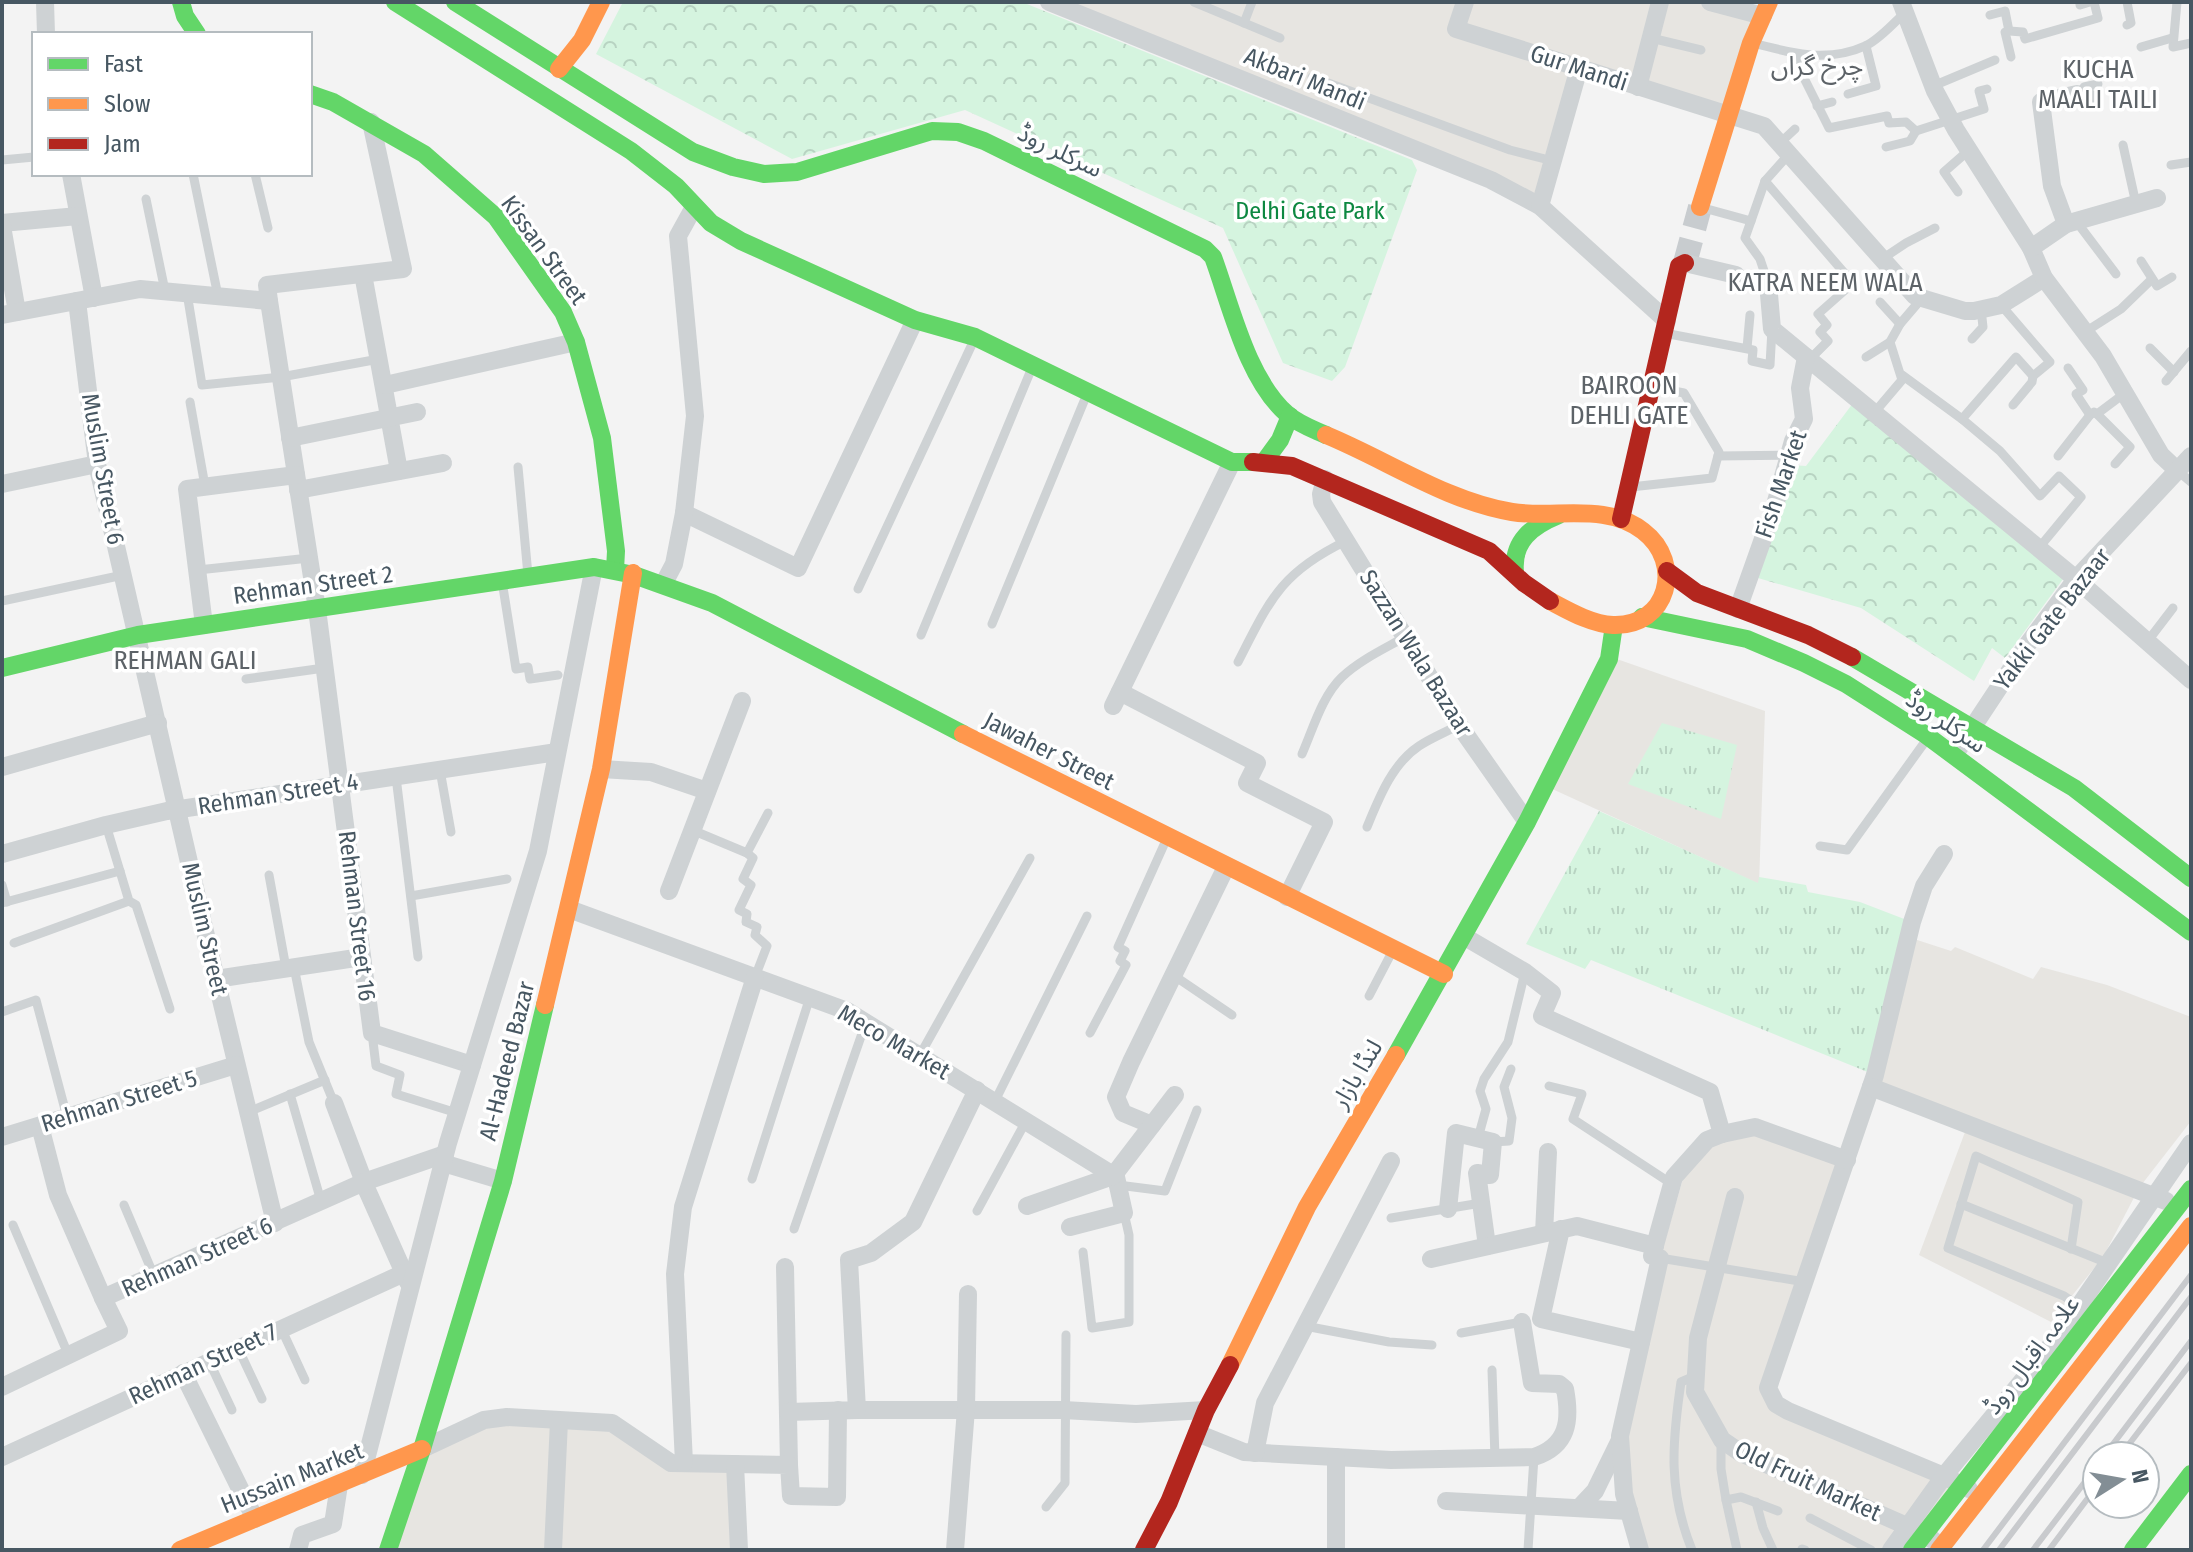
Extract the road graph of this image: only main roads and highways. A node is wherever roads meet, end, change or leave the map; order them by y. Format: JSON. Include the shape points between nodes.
{"nodes":[{"id":1,"x":181,"y":2,"type":"edge"},
{"id":2,"x":395,"y":2,"type":"edge"},
{"id":3,"x":455,"y":2,"type":"edge"},
{"id":4,"x":601,"y":2,"type":"edge"},
{"id":5,"x":1766,"y":9,"type":"edge"},
{"id":6,"x":196,"y":32,"type":"edge"},
{"id":7,"x":559,"y":69,"type":"junction"},
{"id":8,"x":312,"y":95,"type":"edge"},
{"id":9,"x":693,"y":152,"type":"junction"},
{"id":10,"x":676,"y":186,"type":"junction"},
{"id":11,"x":1700,"y":207,"type":"tunnel mouth"},
{"id":12,"x":1685,"y":263,"type":"tunnel mouth"},
{"id":13,"x":1290,"y":416,"type":"junction"},
{"id":14,"x":1264,"y":462,"type":"junction"},
{"id":15,"x":1563,"y":514,"type":"junction"},
{"id":16,"x":1621,"y":519,"type":"junction"},
{"id":17,"x":624,"y":571,"type":"junction"},
{"id":18,"x":1667,"y":571,"type":"junction"},
{"id":19,"x":1515,"y":572,"type":"junction"},
{"id":20,"x":1642,"y":617,"type":"junction"},
{"id":21,"x":1614,"y":625,"type":"junction"},
{"id":22,"x":2,"y":668,"type":"edge"},
{"id":23,"x":2191,"y":878,"type":"edge"},
{"id":24,"x":2191,"y":932,"type":"edge"},
{"id":25,"x":1444,"y":974,"type":"junction"},
{"id":26,"x":2191,"y":1189,"type":"edge"},
{"id":27,"x":2191,"y":1226,"type":"edge"},
{"id":28,"x":422,"y":1449,"type":"junction"},
{"id":29,"x":2191,"y":1474,"type":"edge"},
{"id":30,"x":180,"y":1550,"type":"edge"},
{"id":31,"x":388,"y":1550,"type":"edge"},
{"id":32,"x":1144,"y":1550,"type":"edge"},
{"id":33,"x":1912,"y":1550,"type":"edge"},
{"id":34,"x":1939,"y":1550,"type":"edge"},
{"id":35,"x":2133,"y":1550,"type":"edge"}],
"edges":[{"from":1,"to":6,"type":"main road"},
{"from":2,"to":10,"type":"main road","via":[[603,132]]},
{"from":3,"to":7,"type":"main road","name":"سرکلر روڈ"},
{"from":4,"to":7,"type":"main road","via":[[582,40]]},
{"from":5,"to":11,"type":"main road"},
{"from":7,"to":9,"type":"main road","name":"سرکلر روڈ"},
{"from":8,"to":17,"type":"main road","name":"Kissan Street","via":[[424,154],[496,217],[563,312],[602,438],[616,551]]},
{"from":9,"to":10,"type":"main road"},
{"from":9,"to":13,"type":"main road","name":"سرکلر روڈ","via":[[733,167],[781,175],[932,131],[984,141],[1205,249],[1213,257],[1261,381]]},
{"from":10,"to":14,"type":"main road","via":[[711,223],[741,241],[915,320],[975,337],[1232,462]]},
{"from":12,"to":16,"type":"main road","via":[[1679,266]]},
{"from":13,"to":14,"type":"main road"},
{"from":13,"to":15,"type":"main road","name":"سرکلر روڈ","via":[[1501,510]]},
{"from":14,"to":19,"type":"main road","via":[[1325,479],[1489,551]]},
{"from":15,"to":16,"type":"main road","name":"سرکلر روڈ"},
{"from":15,"to":19,"type":"main road","name":"سرکلر روڈ","via":[[1525,534],[1517,547]]},
{"from":16,"to":18,"type":"main road","name":"سرکلر روڈ","via":[[1652,539]]},
{"from":17,"to":22,"type":"main road","name":"Rehman Street 2","via":[[594,567],[138,635]]},
{"from":17,"to":25,"type":"main road","name":"Jawaher Street","via":[[664,583],[769,632],[888,697]]},
{"from":17,"to":28,"type":"main road","name":"Al-Hadeed Bazar","via":[[601,769],[569,909],[503,1181]]},
{"from":18,"to":20,"type":"main road","via":[[1662,599]]},
{"from":18,"to":23,"type":"main road","name":"سرکلر روڈ","via":[[1697,593],[1859,660],[2074,788]]},
{"from":19,"to":21,"type":"main road","via":[[1547,598]]},
{"from":20,"to":21,"type":"main road","name":"سرکلر روڈ"},
{"from":20,"to":24,"type":"main road","name":"سرکلر روڈ","via":[[1726,633],[1781,652],[1836,680],[1955,754]]},
{"from":21,"to":25,"type":"main road","name":"لنڈا بازار","via":[[1609,659]]},
{"from":25,"to":32,"type":"main road","name":"لنڈا بازار","via":[[1307,1207],[1206,1410]]},
{"from":26,"to":33,"type":"main road","name":"علامہ اقبال روڈ","bridge":true},
{"from":27,"to":34,"type":"main road","name":"علامہ اقبال روڈ","bridge":true},
{"from":28,"to":30,"type":"main road","name":"Hussain Market"},
{"from":28,"to":31,"type":"main road","name":"Al-Hadeed Bazar"},
{"from":29,"to":35,"type":"main road"}]}
